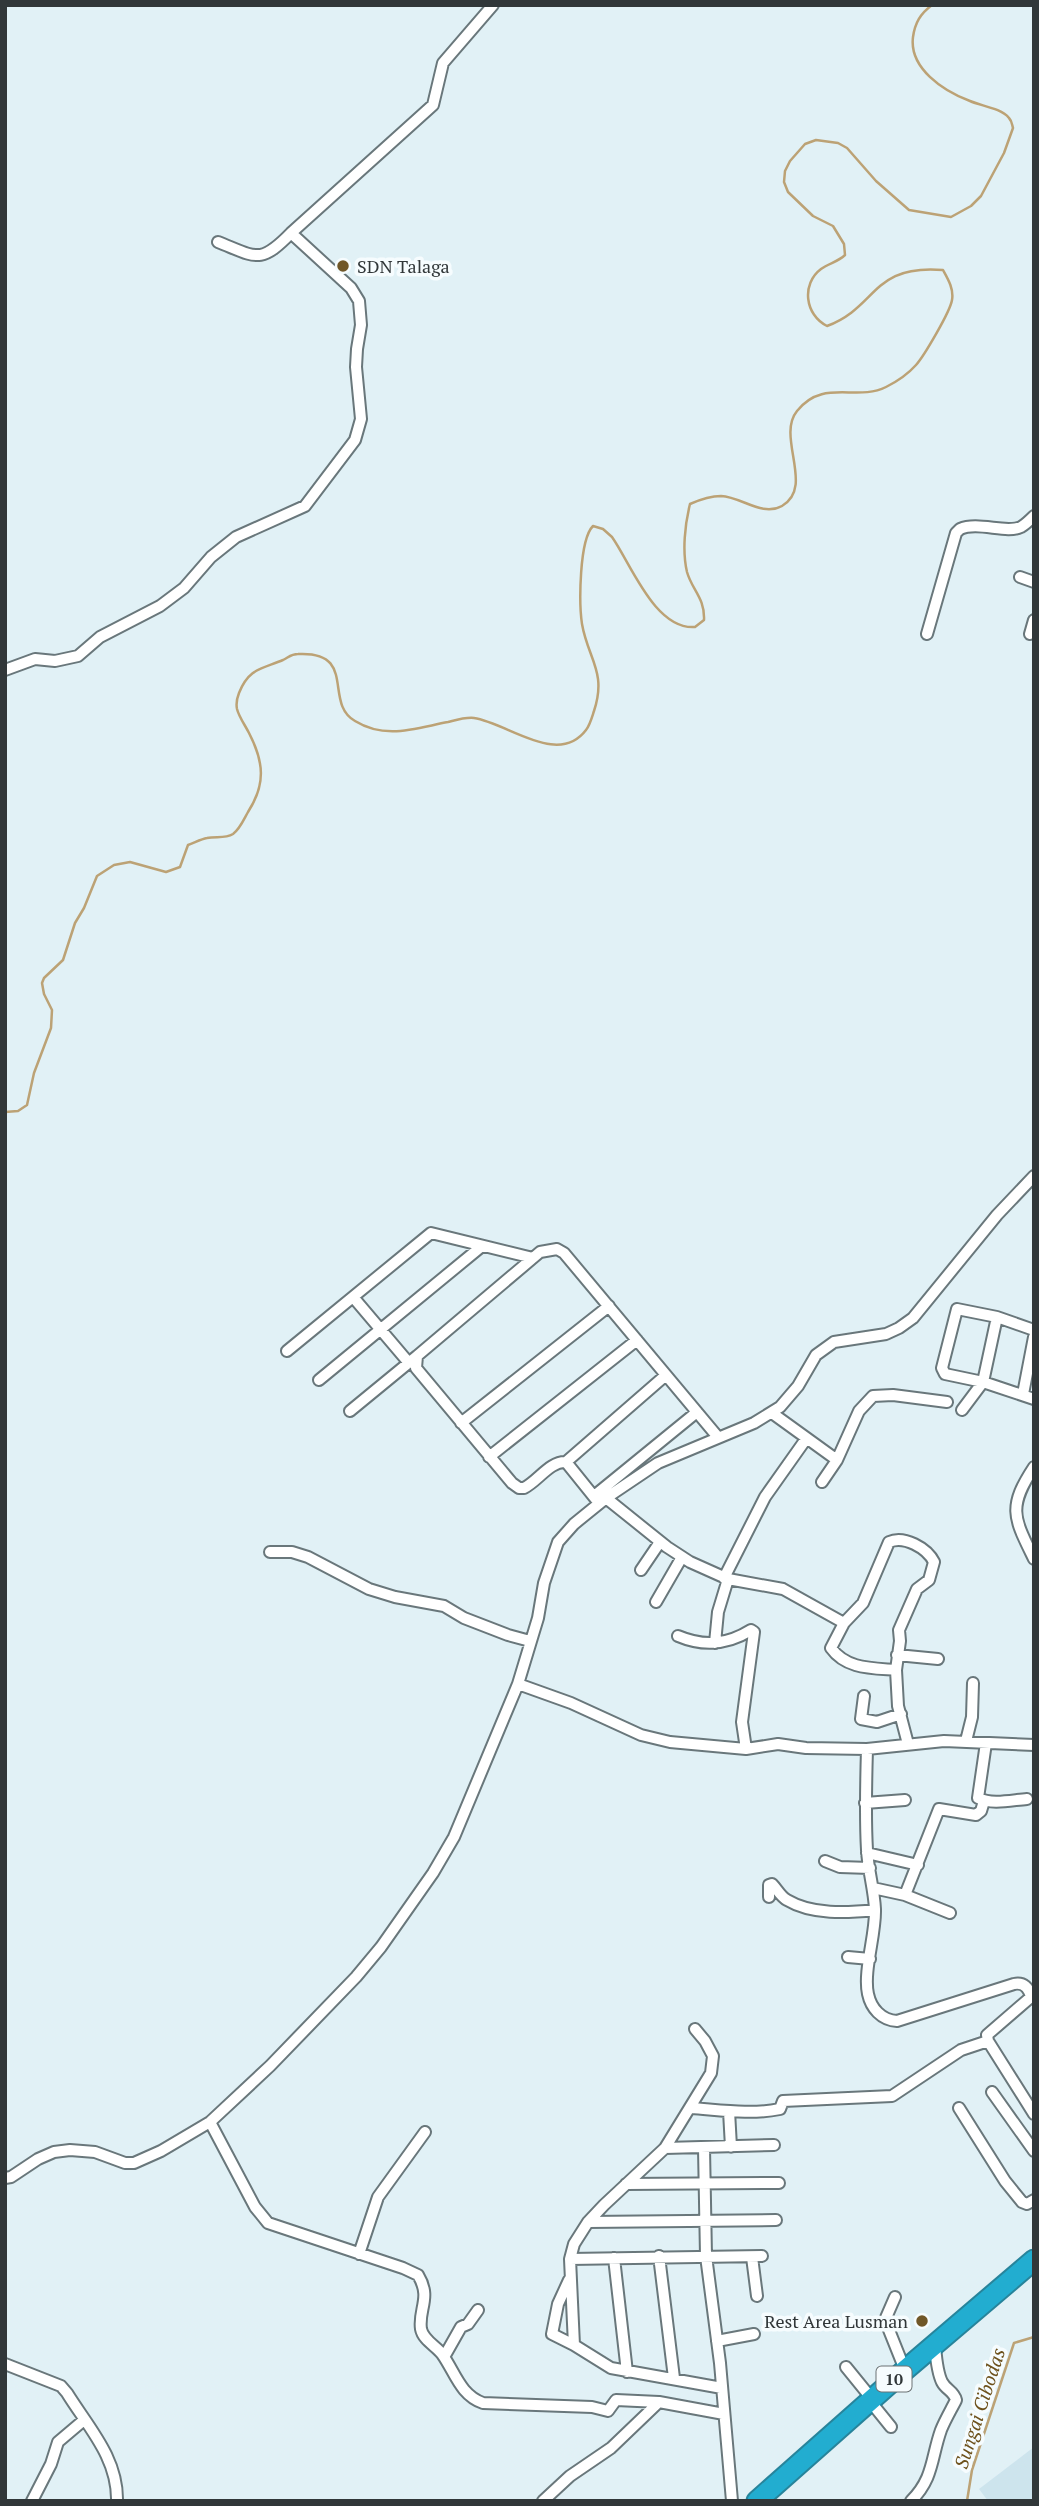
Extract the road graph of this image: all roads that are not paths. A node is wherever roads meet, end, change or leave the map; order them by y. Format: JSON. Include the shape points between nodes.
{"nodes":[{"id":1,"x":493,"y":5,"type":"edge"},
{"id":2,"x":291,"y":233,"type":"junction"},
{"id":3,"x":218,"y":242,"type":"dead end"},
{"id":4,"x":1034,"y":516,"type":"edge"},
{"id":5,"x":1020,"y":577,"type":"dead end"},
{"id":6,"x":1034,"y":582,"type":"edge"},
{"id":7,"x":1034,"y":620,"type":"edge"},
{"id":8,"x":927,"y":634,"type":"dead end"},
{"id":9,"x":1030,"y":634,"type":"dead end"},
{"id":10,"x":5,"y":670,"type":"edge"},
{"id":11,"x":1034,"y":1176,"type":"edge"},
{"id":12,"x":482,"y":1245,"type":"junction"},
{"id":13,"x":533,"y":1258,"type":"junction"},
{"id":14,"x":353,"y":1297,"type":"junction"},
{"id":15,"x":609,"y":1306,"type":"junction"},
{"id":16,"x":997,"y":1317,"type":"junction"},
{"id":17,"x":380,"y":1330,"type":"junction"},
{"id":18,"x":1034,"y":1330,"type":"edge"},
{"id":19,"x":1034,"y":1337,"type":"edge"},
{"id":20,"x":638,"y":1340,"type":"junction"},
{"id":21,"x":287,"y":1351,"type":"dead end"},
{"id":22,"x":413,"y":1359,"type":"junction"},
{"id":23,"x":666,"y":1375,"type":"junction"},
{"id":24,"x":319,"y":1380,"type":"dead end"},
{"id":25,"x":983,"y":1382,"type":"junction"},
{"id":26,"x":1028,"y":1397,"type":"edge"},
{"id":27,"x":947,"y":1402,"type":"dead end"},
{"id":28,"x":962,"y":1410,"type":"dead end"},
{"id":29,"x":350,"y":1411,"type":"dead end"},
{"id":30,"x":697,"y":1412,"type":"junction"},
{"id":31,"x":772,"y":1413,"type":"junction"},
{"id":32,"x":461,"y":1423,"type":"junction"},
{"id":33,"x":717,"y":1436,"type":"junction"},
{"id":34,"x":806,"y":1439,"type":"junction"},
{"id":35,"x":489,"y":1457,"type":"junction"},
{"id":36,"x":837,"y":1460,"type":"junction"},
{"id":37,"x":566,"y":1462,"type":"junction"},
{"id":38,"x":1034,"y":1467,"type":"edge"},
{"id":39,"x":822,"y":1482,"type":"dead end"},
{"id":40,"x":600,"y":1499,"type":"junction"},
{"id":41,"x":660,"y":1542,"type":"junction"},
{"id":42,"x":270,"y":1552,"type":"dead end"},
{"id":43,"x":682,"y":1557,"type":"junction"},
{"id":44,"x":1034,"y":1559,"type":"edge"},
{"id":45,"x":641,"y":1570,"type":"dead end"},
{"id":46,"x":726,"y":1578,"type":"junction"},
{"id":47,"x":656,"y":1602,"type":"dead end"},
{"id":48,"x":844,"y":1623,"type":"junction"},
{"id":49,"x":678,"y":1636,"type":"dead end"},
{"id":50,"x":530,"y":1641,"type":"junction"},
{"id":51,"x":715,"y":1643,"type":"junction"},
{"id":52,"x":897,"y":1655,"type":"junction"},
{"id":53,"x":938,"y":1659,"type":"dead end"},
{"id":54,"x":896,"y":1670,"type":"junction"},
{"id":55,"x":973,"y":1683,"type":"dead end"},
{"id":56,"x":518,"y":1684,"type":"junction"},
{"id":57,"x":864,"y":1696,"type":"dead end"},
{"id":58,"x":901,"y":1714,"type":"junction"},
{"id":59,"x":966,"y":1741,"type":"junction"},
{"id":60,"x":986,"y":1743,"type":"junction"},
{"id":61,"x":908,"y":1744,"type":"junction"},
{"id":62,"x":1034,"y":1745,"type":"edge"},
{"id":63,"x":746,"y":1749,"type":"junction"},
{"id":64,"x":867,"y":1749,"type":"junction"},
{"id":65,"x":1027,"y":1799,"type":"dead end"},
{"id":66,"x":905,"y":1800,"type":"dead end"},
{"id":67,"x":984,"y":1801,"type":"junction"},
{"id":68,"x":865,"y":1803,"type":"junction"},
{"id":69,"x":867,"y":1853,"type":"junction"},
{"id":70,"x":825,"y":1861,"type":"dead end"},
{"id":71,"x":918,"y":1865,"type":"junction"},
{"id":72,"x":870,"y":1868,"type":"junction"},
{"id":73,"x":873,"y":1888,"type":"junction"},
{"id":74,"x":905,"y":1895,"type":"junction"},
{"id":75,"x":769,"y":1897,"type":"dead end"},
{"id":76,"x":875,"y":1910,"type":"junction"},
{"id":77,"x":950,"y":1913,"type":"dead end"},
{"id":78,"x":848,"y":1957,"type":"dead end"},
{"id":79,"x":870,"y":1959,"type":"junction"},
{"id":80,"x":695,"y":2029,"type":"dead end"},
{"id":81,"x":988,"y":2041,"type":"junction"},
{"id":82,"x":992,"y":2092,"type":"dead end"},
{"id":83,"x":691,"y":2108,"type":"junction"},
{"id":84,"x":959,"y":2108,"type":"dead end"},
{"id":85,"x":729,"y":2111,"type":"junction"},
{"id":86,"x":1034,"y":2114,"type":"edge"},
{"id":87,"x":210,"y":2122,"type":"junction"},
{"id":88,"x":425,"y":2132,"type":"dead end"},
{"id":89,"x":774,"y":2146,"type":"dead end"},
{"id":90,"x":731,"y":2147,"type":"junction"},
{"id":91,"x":665,"y":2148,"type":"junction"},
{"id":92,"x":704,"y":2148,"type":"junction"},
{"id":93,"x":1034,"y":2151,"type":"edge"},
{"id":94,"x":5,"y":2178,"type":"edge"},
{"id":95,"x":705,"y":2183,"type":"junction"},
{"id":96,"x":779,"y":2183,"type":"dead end"},
{"id":97,"x":626,"y":2184,"type":"junction"},
{"id":98,"x":1034,"y":2200,"type":"edge"},
{"id":99,"x":776,"y":2220,"type":"dead end"},
{"id":100,"x":705,"y":2221,"type":"junction"},
{"id":101,"x":588,"y":2222,"type":"junction"},
{"id":102,"x":359,"y":2254,"type":"junction"},
{"id":103,"x":659,"y":2256,"type":"junction"},
{"id":104,"x":706,"y":2256,"type":"junction"},
{"id":105,"x":614,"y":2258,"type":"junction"},
{"id":106,"x":570,"y":2259,"type":"junction"},
{"id":107,"x":1034,"y":2260,"type":"edge"},
{"id":108,"x":571,"y":2276,"type":"junction"},
{"id":109,"x":757,"y":2296,"type":"dead end"},
{"id":110,"x":895,"y":2297,"type":"dead end"},
{"id":111,"x":478,"y":2310,"type":"dead end"},
{"id":112,"x":754,"y":2334,"type":"dead end"},
{"id":113,"x":717,"y":2341,"type":"junction"},
{"id":114,"x":574,"y":2345,"type":"junction"},
{"id":115,"x":935,"y":2346,"type":"junction"},
{"id":116,"x":444,"y":2357,"type":"junction"},
{"id":117,"x":5,"y":2364,"type":"edge"},
{"id":118,"x":846,"y":2367,"type":"dead end"},
{"id":119,"x":905,"y":2370,"type":"junction"},
{"id":120,"x":627,"y":2372,"type":"junction"},
{"id":121,"x":674,"y":2378,"type":"junction"},
{"id":122,"x":722,"y":2388,"type":"junction"},
{"id":123,"x":871,"y":2400,"type":"junction"},
{"id":124,"x":659,"y":2402,"type":"junction"},
{"id":125,"x":724,"y":2414,"type":"junction"},
{"id":126,"x":84,"y":2420,"type":"junction"},
{"id":127,"x":891,"y":2427,"type":"dead end"},
{"id":128,"x":33,"y":2501,"type":"edge"},
{"id":129,"x":117,"y":2501,"type":"edge"},
{"id":130,"x":543,"y":2501,"type":"edge"},
{"id":131,"x":732,"y":2501,"type":"edge"},
{"id":132,"x":757,"y":2501,"type":"edge"},
{"id":133,"x":911,"y":2501,"type":"edge"}],
"edges":[{"from":1,"to":2,"type":"street","via":[[443,63],[433,105]]},
{"from":2,"to":3,"type":"street","via":[[267,255],[259,256]]},
{"from":2,"to":10,"type":"street","via":[[359,300],[356,368],[361,419],[355,440],[306,506],[236,537],[160,606],[100,637],[78,656],[34,659]]},
{"from":4,"to":8,"type":"street","via":[[1015,528],[980,526],[956,533]]},
{"from":5,"to":6,"type":"street"},
{"from":7,"to":9,"type":"street"},
{"from":11,"to":31,"type":"street","via":[[912,1318],[886,1334],[834,1342],[817,1355],[798,1386]]},
{"from":12,"to":13,"type":"street"},
{"from":12,"to":14,"type":"street","via":[[431,1233]]},
{"from":12,"to":17,"type":"street"},
{"from":13,"to":15,"type":"street","via":[[549,1249],[564,1253]]},
{"from":13,"to":22,"type":"street"},
{"from":14,"to":17,"type":"street"},
{"from":14,"to":21,"type":"street"},
{"from":15,"to":20,"type":"street"},
{"from":15,"to":32,"type":"street"},
{"from":16,"to":18,"type":"street"},
{"from":16,"to":25,"type":"street"},
{"from":16,"to":25,"type":"street","via":[[957,1309],[942,1368],[944,1374]]},
{"from":17,"to":22,"type":"street"},
{"from":17,"to":24,"type":"street"},
{"from":19,"to":26,"type":"street"},
{"from":20,"to":23,"type":"street"},
{"from":20,"to":35,"type":"street"},
{"from":22,"to":29,"type":"street"},
{"from":22,"to":32,"type":"street"},
{"from":23,"to":30,"type":"street"},
{"from":23,"to":37,"type":"street"},
{"from":25,"to":26,"type":"street"},
{"from":25,"to":28,"type":"street"},
{"from":27,"to":36,"type":"street","via":[[873,1396],[859,1411]]},
{"from":30,"to":33,"type":"street"},
{"from":30,"to":40,"type":"street"},
{"from":31,"to":33,"type":"street"},
{"from":31,"to":34,"type":"street"},
{"from":32,"to":35,"type":"street"},
{"from":33,"to":40,"type":"street","via":[[658,1463]]},
{"from":34,"to":36,"type":"street"},
{"from":34,"to":46,"type":"street","via":[[765,1497]]},
{"from":35,"to":37,"type":"street","via":[[512,1483],[524,1489],[554,1464]]},
{"from":36,"to":39,"type":"street"},
{"from":37,"to":40,"type":"street"},
{"from":38,"to":44,"type":"street","via":[[1021,1486],[1015,1518]]},
{"from":40,"to":41,"type":"street"},
{"from":40,"to":50,"type":"street","via":[[558,1542]]},
{"from":41,"to":43,"type":"street"},
{"from":41,"to":45,"type":"street"},
{"from":42,"to":50,"type":"street","via":[[292,1552],[369,1589],[444,1606],[464,1618]]},
{"from":43,"to":46,"type":"street"},
{"from":43,"to":47,"type":"street"},
{"from":46,"to":48,"type":"street","via":[[783,1589]]},
{"from":46,"to":51,"type":"street"},
{"from":48,"to":52,"type":"street","via":[[863,1603],[889,1542],[898,1540],[927,1551],[933,1559],[929,1580],[917,1589],[899,1630]]},
{"from":48,"to":54,"type":"street","via":[[831,1648],[841,1660]]},
{"from":49,"to":51,"type":"street"},
{"from":50,"to":56,"type":"street"},
{"from":51,"to":63,"type":"street","via":[[754,1632],[743,1722]]},
{"from":52,"to":53,"type":"street"},
{"from":52,"to":54,"type":"street"},
{"from":54,"to":58,"type":"street"},
{"from":55,"to":59,"type":"street"},
{"from":56,"to":63,"type":"street","via":[[641,1735]]},
{"from":56,"to":87,"type":"street","via":[[454,1837],[389,1936],[296,2040]]},
{"from":57,"to":58,"type":"street","via":[[861,1719],[877,1722]]},
{"from":58,"to":61,"type":"street"},
{"from":59,"to":60,"type":"street"},
{"from":59,"to":61,"type":"street"},
{"from":60,"to":62,"type":"street"},
{"from":60,"to":67,"type":"street","via":[[978,1798]]},
{"from":61,"to":64,"type":"street"},
{"from":63,"to":64,"type":"street","via":[[778,1744]]},
{"from":64,"to":68,"type":"street"},
{"from":65,"to":67,"type":"street"},
{"from":66,"to":68,"type":"street"},
{"from":67,"to":71,"type":"street","via":[[976,1815],[939,1809]]},
{"from":68,"to":69,"type":"street"},
{"from":69,"to":71,"type":"street"},
{"from":69,"to":72,"type":"street"},
{"from":70,"to":72,"type":"street","via":[[840,1867]]},
{"from":71,"to":74,"type":"street"},
{"from":72,"to":73,"type":"street"},
{"from":73,"to":74,"type":"street"},
{"from":73,"to":76,"type":"street"},
{"from":74,"to":77,"type":"street"},
{"from":75,"to":76,"type":"street","via":[[772,1884],[788,1900],[818,1910]]},
{"from":76,"to":79,"type":"street"},
{"from":78,"to":79,"type":"street"},
{"from":79,"to":81,"type":"street","via":[[867,1990],[871,2003],[891,2020],[1014,1984],[1029,1989],[1031,1997],[989,2031]]},
{"from":80,"to":83,"type":"street","via":[[713,2056],[713,2065]]},
{"from":81,"to":85,"type":"street","via":[[961,2050],[891,2096],[783,2102],[777,2110]]},
{"from":81,"to":86,"type":"street"},
{"from":82,"to":93,"type":"street"},
{"from":83,"to":85,"type":"street"},
{"from":83,"to":91,"type":"street"},
{"from":84,"to":98,"type":"street","via":[[1022,2202]]},
{"from":85,"to":90,"type":"street"},
{"from":87,"to":94,"type":"street","via":[[134,2163],[95,2152],[62,2151]]},
{"from":87,"to":102,"type":"street","via":[[262,2219]]},
{"from":88,"to":102,"type":"street","via":[[378,2197]]},
{"from":89,"to":90,"type":"street"},
{"from":90,"to":92,"type":"street"},
{"from":91,"to":92,"type":"street"},
{"from":91,"to":97,"type":"street"},
{"from":92,"to":95,"type":"street"},
{"from":95,"to":96,"type":"street"},
{"from":95,"to":97,"type":"street"},
{"from":95,"to":100,"type":"street"},
{"from":97,"to":101,"type":"street"},
{"from":99,"to":100,"type":"street"},
{"from":100,"to":101,"type":"street"},
{"from":100,"to":104,"type":"street"},
{"from":101,"to":106,"type":"street"},
{"from":102,"to":116,"type":"street","via":[[418,2275],[425,2296],[421,2329]]},
{"from":103,"to":104,"type":"street"},
{"from":103,"to":105,"type":"street"},
{"from":103,"to":121,"type":"street"},
{"from":104,"to":109,"type":"street","via":[[757,2256]]},
{"from":104,"to":113,"type":"street"},
{"from":105,"to":106,"type":"street"},
{"from":105,"to":120,"type":"street"},
{"from":106,"to":108,"type":"street"},
{"from":107,"to":115,"type":"highway","number":"10"},
{"from":108,"to":114,"type":"street"},
{"from":108,"to":114,"type":"street","via":[[558,2304],[552,2334]]},
{"from":110,"to":119,"type":"street","via":[[885,2320]]},
{"from":111,"to":116,"type":"street","via":[[461,2327]]},
{"from":112,"to":113,"type":"street"},
{"from":113,"to":122,"type":"street"},
{"from":114,"to":120,"type":"street","via":[[611,2368]]},
{"from":115,"to":119,"type":"highway","number":"10"},
{"from":115,"to":133,"type":"street","via":[[940,2379],[956,2400],[942,2429],[930,2476]]},
{"from":116,"to":124,"type":"street","via":[[468,2395],[483,2403],[608,2411],[620,2399]]},
{"from":117,"to":126,"type":"street","via":[[61,2386]]},
{"from":118,"to":123,"type":"street"},
{"from":119,"to":123,"type":"highway","number":"10"},
{"from":120,"to":121,"type":"street"},
{"from":121,"to":122,"type":"street"},
{"from":122,"to":125,"type":"street"},
{"from":123,"to":127,"type":"street"},
{"from":123,"to":132,"type":"highway","number":"10"},
{"from":124,"to":125,"type":"street"},
{"from":124,"to":130,"type":"street"},
{"from":125,"to":131,"type":"street"},
{"from":126,"to":128,"type":"street","via":[[58,2442]]},
{"from":126,"to":129,"type":"street","via":[[108,2456]]}]}
